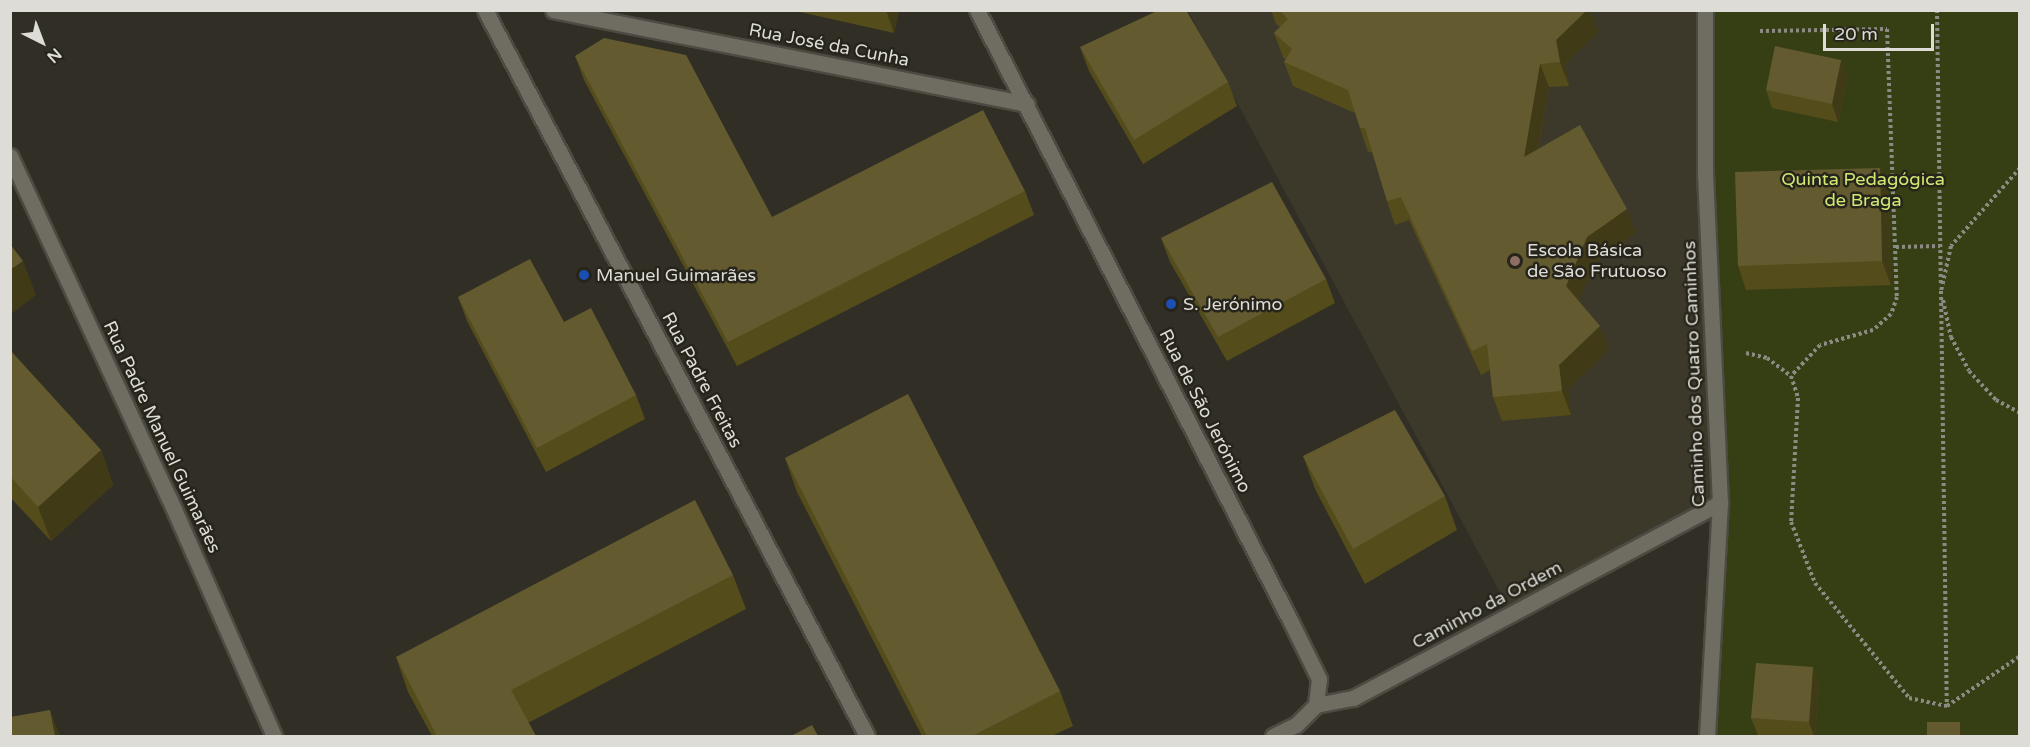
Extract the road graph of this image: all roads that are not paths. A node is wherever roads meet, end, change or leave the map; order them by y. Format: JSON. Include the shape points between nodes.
{"nodes":[{"id":1,"x":485,"y":10,"type":"edge"},
{"id":2,"x":553,"y":10,"type":"edge"},
{"id":3,"x":976,"y":10,"type":"edge"},
{"id":4,"x":1705,"y":10,"type":"edge"},
{"id":5,"x":1027,"y":104,"type":"junction"},
{"id":6,"x":10,"y":156,"type":"edge"},
{"id":7,"x":1720,"y":503,"type":"junction"},
{"id":8,"x":1317,"y":705,"type":"junction"},
{"id":9,"x":274,"y":736,"type":"edge"},
{"id":10,"x":867,"y":736,"type":"edge"},
{"id":11,"x":1273,"y":736,"type":"edge"},
{"id":12,"x":1707,"y":736,"type":"edge"}],
"edges":[{"from":1,"to":10,"type":"street","name":"Rua Padre Freitas"},
{"from":2,"to":5,"type":"street","name":"Rua José da Cunha"},
{"from":3,"to":5,"type":"street","name":"Rua de São Jerónimo"},
{"from":4,"to":7,"type":"street","name":"Caminho dos Quatro Caminhos","via":[[1705,173]]},
{"from":5,"to":8,"type":"street","name":"Rua de São Jerónimo","via":[[1319,679]]},
{"from":6,"to":9,"type":"street","name":"Rua Padre Manuel Guimarães","via":[[169,498]]},
{"from":7,"to":8,"type":"street","name":"Caminho da Ordem","via":[[1353,698]]},
{"from":7,"to":12,"type":"street","name":"Caminho dos Quatro Caminhos"},
{"from":8,"to":11,"type":"street","via":[[1296,725]]}]}
